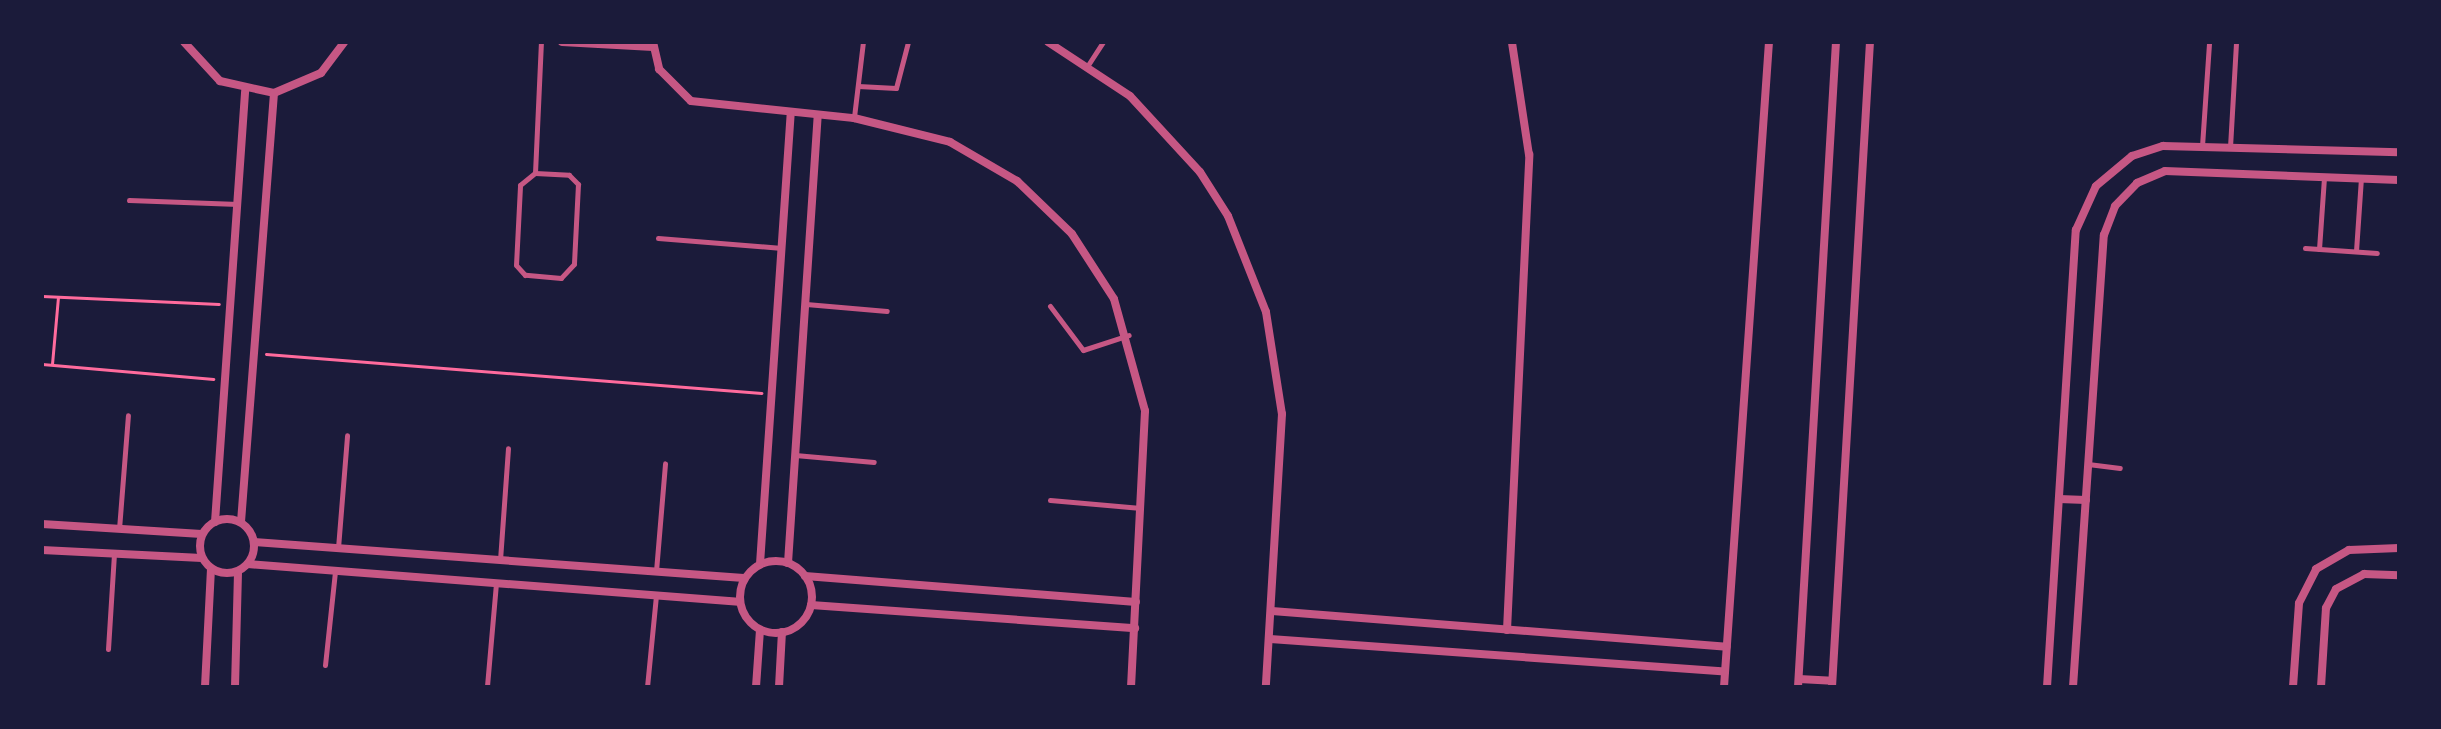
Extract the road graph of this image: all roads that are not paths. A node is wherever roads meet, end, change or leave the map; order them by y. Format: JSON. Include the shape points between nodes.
{"nodes":[{"id":1,"x":184,"y":42,"type":"edge"},
{"id":2,"x":344,"y":42,"type":"edge"},
{"id":3,"x":541,"y":42,"type":"edge"},
{"id":4,"x":562,"y":42,"type":"edge"},
{"id":5,"x":863,"y":42,"type":"edge"},
{"id":6,"x":908,"y":42,"type":"edge"},
{"id":7,"x":1048,"y":42,"type":"edge"},
{"id":8,"x":1103,"y":42,"type":"edge"},
{"id":9,"x":1512,"y":42,"type":"edge"},
{"id":10,"x":1769,"y":42,"type":"edge"},
{"id":11,"x":1836,"y":42,"type":"edge"},
{"id":12,"x":1870,"y":42,"type":"edge"},
{"id":13,"x":2209,"y":42,"type":"edge"},
{"id":14,"x":2236,"y":42,"type":"edge"},
{"id":15,"x":653,"y":44,"type":"edge"},
{"id":16,"x":1088,"y":65,"type":"junction"},
{"id":17,"x":858,"y":86,"type":"junction"},
{"id":18,"x":245,"y":91,"type":"junction"},
{"id":19,"x":274,"y":93,"type":"junction"},
{"id":20,"x":791,"y":113,"type":"junction"},
{"id":21,"x":818,"y":115,"type":"junction"},
{"id":22,"x":854,"y":118,"type":"junction"},
{"id":23,"x":2202,"y":146,"type":"junction"},
{"id":24,"x":2230,"y":147,"type":"junction"},
{"id":25,"x":2399,"y":152,"type":"edge"},
{"id":26,"x":535,"y":173,"type":"junction"},
{"id":27,"x":2324,"y":177,"type":"junction"},
{"id":28,"x":2361,"y":178,"type":"junction"},
{"id":29,"x":2399,"y":180,"type":"edge"},
{"id":30,"x":129,"y":200,"type":"dead end"},
{"id":31,"x":239,"y":204,"type":"junction"},
{"id":32,"x":658,"y":238,"type":"dead end"},
{"id":33,"x":782,"y":248,"type":"junction"},
{"id":34,"x":2305,"y":248,"type":"dead end"},
{"id":35,"x":2319,"y":249,"type":"junction"},
{"id":36,"x":2356,"y":251,"type":"junction"},
{"id":37,"x":2377,"y":253,"type":"dead end"},
{"id":38,"x":806,"y":304,"type":"junction"},
{"id":39,"x":1050,"y":306,"type":"dead end"},
{"id":40,"x":887,"y":311,"type":"dead end"},
{"id":41,"x":1129,"y":335,"type":"junction"},
{"id":42,"x":128,"y":415,"type":"dead end"},
{"id":43,"x":347,"y":435,"type":"dead end"},
{"id":44,"x":508,"y":448,"type":"dead end"},
{"id":45,"x":795,"y":455,"type":"junction"},
{"id":46,"x":874,"y":462,"type":"dead end"},
{"id":47,"x":665,"y":463,"type":"dead end"},
{"id":48,"x":2088,"y":464,"type":"junction"},
{"id":49,"x":2120,"y":468,"type":"dead end"},
{"id":50,"x":2059,"y":499,"type":"junction"},
{"id":51,"x":1050,"y":500,"type":"dead end"},
{"id":52,"x":2086,"y":500,"type":"junction"},
{"id":53,"x":1142,"y":509,"type":"junction"},
{"id":54,"x":215,"y":522,"type":"junction"},
{"id":55,"x":241,"y":522,"type":"junction"},
{"id":56,"x":42,"y":524,"type":"edge"},
{"id":57,"x":119,"y":529,"type":"junction"},
{"id":58,"x":202,"y":534,"type":"junction"},
{"id":59,"x":254,"y":542,"type":"junction"},
{"id":60,"x":338,"y":548,"type":"junction"},
{"id":61,"x":2399,"y":548,"type":"edge"},
{"id":62,"x":42,"y":550,"type":"edge"},
{"id":63,"x":114,"y":554,"type":"junction"},
{"id":64,"x":202,"y":558,"type":"junction"},
{"id":65,"x":500,"y":560,"type":"junction"},
{"id":66,"x":788,"y":563,"type":"junction"},
{"id":67,"x":248,"y":564,"type":"junction"},
{"id":68,"x":760,"y":564,"type":"junction"},
{"id":69,"x":211,"y":568,"type":"junction"},
{"id":70,"x":335,"y":571,"type":"junction"},
{"id":71,"x":656,"y":571,"type":"junction"},
{"id":72,"x":238,"y":572,"type":"junction"},
{"id":73,"x":2399,"y":575,"type":"edge"},
{"id":74,"x":805,"y":576,"type":"junction"},
{"id":75,"x":744,"y":578,"type":"junction"},
{"id":76,"x":496,"y":584,"type":"junction"},
{"id":77,"x":656,"y":596,"type":"junction"},
{"id":78,"x":739,"y":602,"type":"junction"},
{"id":79,"x":1136,"y":602,"type":"junction"},
{"id":80,"x":811,"y":605,"type":"junction"},
{"id":81,"x":1272,"y":611,"type":"junction"},
{"id":82,"x":1135,"y":628,"type":"junction"},
{"id":83,"x":760,"y":630,"type":"junction"},
{"id":84,"x":1507,"y":630,"type":"junction"},
{"id":85,"x":782,"y":632,"type":"junction"},
{"id":86,"x":1270,"y":639,"type":"junction"},
{"id":87,"x":1727,"y":647,"type":"junction"},
{"id":88,"x":108,"y":649,"type":"dead end"},
{"id":89,"x":325,"y":665,"type":"dead end"},
{"id":90,"x":1725,"y":672,"type":"junction"},
{"id":91,"x":1798,"y":683,"type":"edge"},
{"id":92,"x":1832,"y":684,"type":"edge"},
{"id":93,"x":487,"y":686,"type":"edge"},
{"id":94,"x":205,"y":687,"type":"edge"},
{"id":95,"x":235,"y":687,"type":"edge"},
{"id":96,"x":647,"y":687,"type":"edge"},
{"id":97,"x":756,"y":687,"type":"edge"},
{"id":98,"x":779,"y":687,"type":"edge"},
{"id":99,"x":1131,"y":687,"type":"edge"},
{"id":100,"x":1266,"y":687,"type":"edge"},
{"id":101,"x":1724,"y":687,"type":"edge"},
{"id":102,"x":2047,"y":687,"type":"edge"},
{"id":103,"x":2073,"y":687,"type":"edge"},
{"id":104,"x":2293,"y":687,"type":"edge"},
{"id":105,"x":2321,"y":687,"type":"edge"}],
"edges":[{"from":1,"to":18,"type":"street","via":[[210,73]]},
{"from":2,"to":19,"type":"street","via":[[321,73]]},
{"from":3,"to":26,"type":"lane"},
{"from":4,"to":15,"type":"street"},
{"from":5,"to":17,"type":"lane"},
{"from":6,"to":17,"type":"lane","via":[[896,88]]},
{"from":7,"to":16,"type":"street"},
{"from":8,"to":16,"type":"lane"},
{"from":9,"to":84,"type":"street","via":[[1529,155]]},
{"from":10,"to":87,"type":"street"},
{"from":11,"to":91,"type":"street"},
{"from":12,"to":92,"type":"street"},
{"from":13,"to":23,"type":"lane"},
{"from":14,"to":24,"type":"lane"},
{"from":15,"to":20,"type":"street","via":[[659,69],[691,101]]},
{"from":16,"to":81,"type":"street","via":[[1167,132],[1200,172],[1262,300],[1282,414]]},
{"from":17,"to":22,"type":"lane"},
{"from":18,"to":19,"type":"street"},
{"from":18,"to":31,"type":"street"},
{"from":19,"to":55,"type":"street"},
{"from":20,"to":21,"type":"street"},
{"from":20,"to":33,"type":"street"},
{"from":21,"to":22,"type":"street"},
{"from":21,"to":38,"type":"street"},
{"from":22,"to":41,"type":"street","via":[[950,142],[1017,181],[1095,266]]},
{"from":23,"to":24,"type":"street"},
{"from":23,"to":50,"type":"street","via":[[2163,146],[2132,156],[2101,180],[2080,214]]},
{"from":24,"to":25,"type":"street"},
{"from":26,"to":26,"type":"lane","via":[[520,185],[516,265],[525,275],[561,278],[574,264],[578,184],[569,175]]},
{"from":27,"to":28,"type":"street"},
{"from":27,"to":35,"type":"lane"},
{"from":27,"to":48,"type":"street","via":[[2165,171],[2125,193],[2104,235]]},
{"from":28,"to":29,"type":"street"},
{"from":28,"to":36,"type":"lane"},
{"from":30,"to":31,"type":"lane"},
{"from":31,"to":54,"type":"street"},
{"from":32,"to":33,"type":"lane"},
{"from":33,"to":68,"type":"street"},
{"from":34,"to":35,"type":"lane"},
{"from":35,"to":36,"type":"lane"},
{"from":36,"to":37,"type":"lane"},
{"from":38,"to":40,"type":"lane"},
{"from":38,"to":45,"type":"street"},
{"from":39,"to":41,"type":"lane","via":[[1083,350]]},
{"from":41,"to":53,"type":"street","via":[[1145,411]]},
{"from":42,"to":57,"type":"lane"},
{"from":43,"to":60,"type":"lane"},
{"from":44,"to":65,"type":"lane"},
{"from":45,"to":46,"type":"lane"},
{"from":45,"to":66,"type":"street"},
{"from":47,"to":71,"type":"lane"},
{"from":48,"to":49,"type":"lane"},
{"from":48,"to":52,"type":"street"},
{"from":50,"to":52,"type":"street"},
{"from":50,"to":102,"type":"street"},
{"from":51,"to":53,"type":"lane"},
{"from":52,"to":103,"type":"street"},
{"from":53,"to":79,"type":"street"},
{"from":54,"to":55,"type":"street"},
{"from":54,"to":58,"type":"street"},
{"from":55,"to":59,"type":"street"},
{"from":56,"to":57,"type":"street"},
{"from":57,"to":58,"type":"street"},
{"from":58,"to":64,"type":"street"},
{"from":59,"to":60,"type":"street"},
{"from":59,"to":67,"type":"street"},
{"from":60,"to":65,"type":"street"},
{"from":61,"to":104,"type":"street","via":[[2349,550],[2316,569],[2299,603]]},
{"from":62,"to":63,"type":"street"},
{"from":63,"to":64,"type":"street"},
{"from":63,"to":88,"type":"lane"},
{"from":64,"to":69,"type":"street"},
{"from":65,"to":71,"type":"street"},
{"from":66,"to":68,"type":"street"},
{"from":66,"to":74,"type":"street"},
{"from":67,"to":70,"type":"street"},
{"from":67,"to":72,"type":"street"},
{"from":68,"to":75,"type":"street"},
{"from":69,"to":72,"type":"street"},
{"from":69,"to":94,"type":"street"},
{"from":70,"to":76,"type":"street"},
{"from":70,"to":89,"type":"lane"},
{"from":71,"to":75,"type":"street"},
{"from":72,"to":95,"type":"street"},
{"from":73,"to":105,"type":"street","via":[[2364,574],[2336,589],[2326,608]]},
{"from":74,"to":79,"type":"street"},
{"from":74,"to":80,"type":"street"},
{"from":75,"to":78,"type":"street"},
{"from":76,"to":77,"type":"street"},
{"from":76,"to":93,"type":"lane"},
{"from":77,"to":78,"type":"street"},
{"from":77,"to":96,"type":"lane"},
{"from":78,"to":83,"type":"street"},
{"from":79,"to":82,"type":"street"},
{"from":80,"to":82,"type":"street"},
{"from":80,"to":85,"type":"street","via":[[802,623]]},
{"from":81,"to":84,"type":"street"},
{"from":81,"to":86,"type":"street"},
{"from":82,"to":99,"type":"street"},
{"from":83,"to":85,"type":"street"},
{"from":83,"to":97,"type":"street"},
{"from":84,"to":87,"type":"street"},
{"from":85,"to":98,"type":"street"},
{"from":86,"to":90,"type":"street"},
{"from":86,"to":100,"type":"street"},
{"from":87,"to":90,"type":"street"},
{"from":90,"to":101,"type":"street"},
{"from":91,"to":92,"type":"street"}]}
